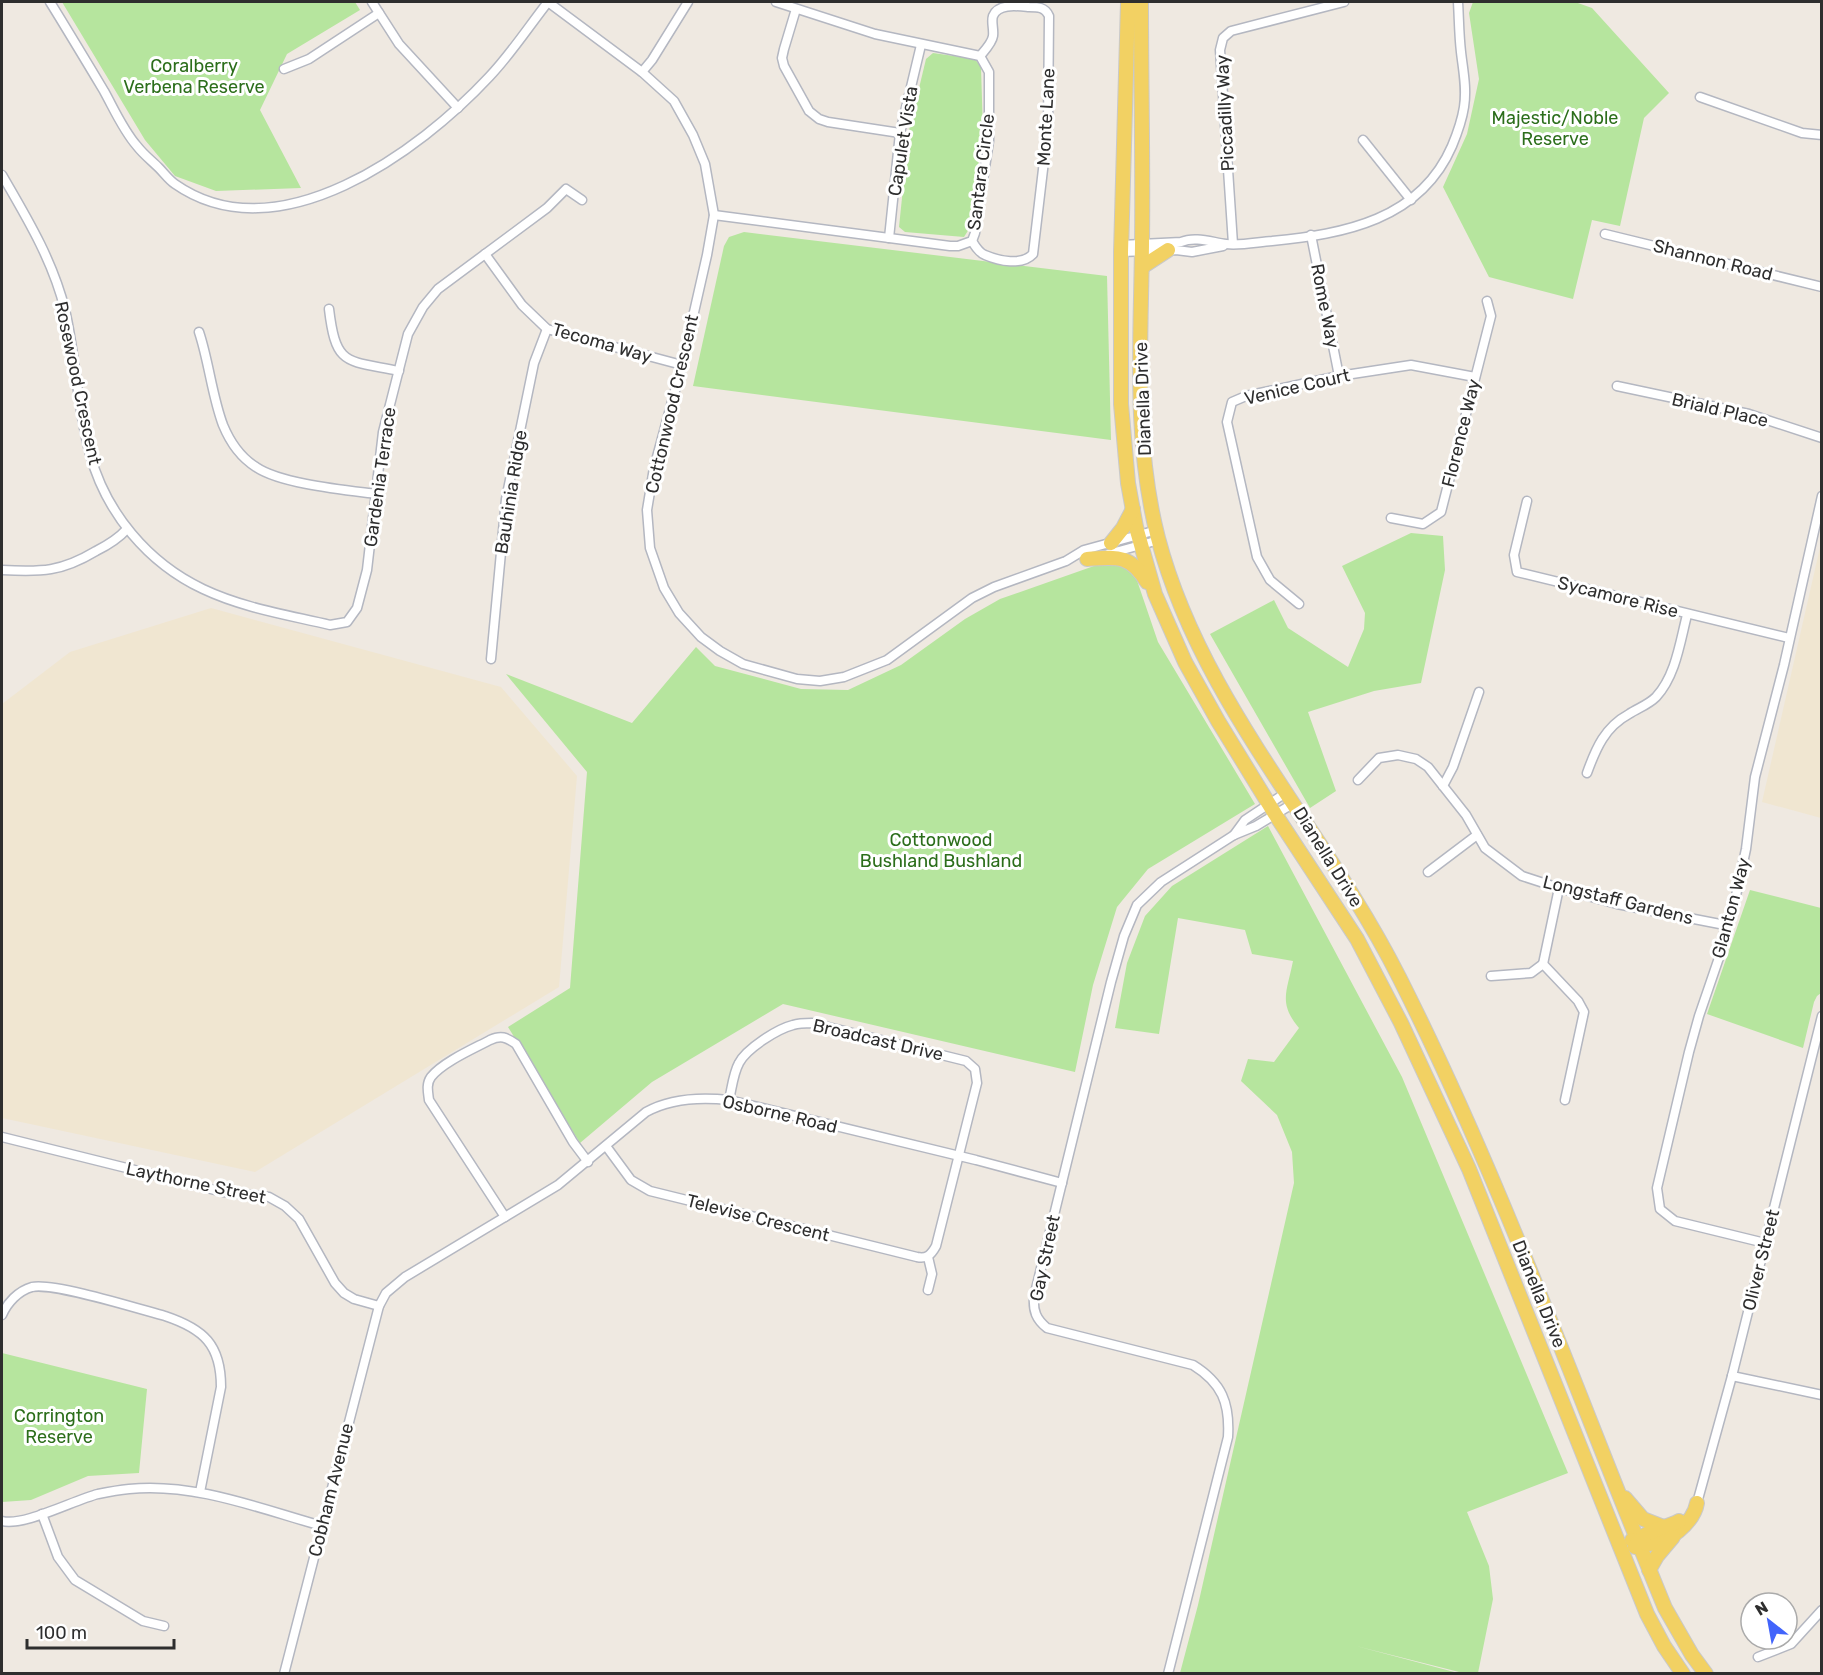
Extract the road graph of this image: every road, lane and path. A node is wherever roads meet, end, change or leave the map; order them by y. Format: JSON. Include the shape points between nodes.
{"nodes":[{"id":1,"x":50,"y":2,"type":"edge"},
{"id":2,"x":372,"y":2,"type":"edge"},
{"id":3,"x":548,"y":2,"type":"edge"},
{"id":4,"x":688,"y":2,"type":"edge"},
{"id":5,"x":776,"y":2,"type":"edge"},
{"id":6,"x":1134,"y":2,"type":"edge"},
{"id":7,"x":1344,"y":2,"type":"edge"},
{"id":8,"x":1458,"y":2,"type":"edge"},
{"id":9,"x":796,"y":9,"type":"junction"},
{"id":10,"x":379,"y":13,"type":"junction"},
{"id":11,"x":921,"y":45,"type":"junction"},
{"id":12,"x":980,"y":56,"type":"junction"},
{"id":13,"x":284,"y":69,"type":"dead end"},
{"id":14,"x":642,"y":72,"type":"junction"},
{"id":15,"x":1700,"y":97,"type":"dead end"},
{"id":16,"x":458,"y":108,"type":"junction"},
{"id":17,"x":900,"y":133,"type":"junction"},
{"id":18,"x":1821,"y":135,"type":"edge"},
{"id":19,"x":1363,"y":140,"type":"dead end"},
{"id":20,"x":2,"y":175,"type":"edge"},
{"id":21,"x":582,"y":200,"type":"dead end"},
{"id":22,"x":1411,"y":200,"type":"junction"},
{"id":23,"x":714,"y":215,"type":"junction"},
{"id":24,"x":1605,"y":234,"type":"dead end"},
{"id":25,"x":1311,"y":235,"type":"junction"},
{"id":26,"x":889,"y":238,"type":"junction"},
{"id":27,"x":972,"y":241,"type":"junction"},
{"id":28,"x":1229,"y":244,"type":"junction"},
{"id":29,"x":1121,"y":248,"type":"junction"},
{"id":30,"x":1142,"y":248,"type":"junction"},
{"id":31,"x":1168,"y":250,"type":"junction"},
{"id":32,"x":485,"y":254,"type":"junction"},
{"id":33,"x":1142,"y":267,"type":"junction"},
{"id":34,"x":1821,"y":287,"type":"edge"},
{"id":35,"x":1487,"y":301,"type":"dead end"},
{"id":36,"x":329,"y":309,"type":"dead end"},
{"id":37,"x":546,"y":328,"type":"junction"},
{"id":38,"x":199,"y":332,"type":"dead end"},
{"id":39,"x":682,"y":365,"type":"junction"},
{"id":40,"x":399,"y":371,"type":"junction"},
{"id":41,"x":1339,"y":376,"type":"junction"},
{"id":42,"x":1475,"y":377,"type":"junction"},
{"id":43,"x":1617,"y":386,"type":"dead end"},
{"id":44,"x":1821,"y":438,"type":"edge"},
{"id":45,"x":376,"y":494,"type":"junction"},
{"id":46,"x":1821,"y":496,"type":"edge"},
{"id":47,"x":1527,"y":501,"type":"dead end"},
{"id":48,"x":1132,"y":509,"type":"junction"},
{"id":49,"x":1391,"y":518,"type":"dead end"},
{"id":50,"x":127,"y":530,"type":"junction"},
{"id":51,"x":1158,"y":535,"type":"junction"},
{"id":52,"x":1140,"y":540,"type":"junction"},
{"id":53,"x":1111,"y":543,"type":"junction"},
{"id":54,"x":1087,"y":559,"type":"junction"},
{"id":55,"x":1066,"y":561,"type":"junction"},
{"id":56,"x":2,"y":570,"type":"edge"},
{"id":57,"x":1155,"y":594,"type":"junction"},
{"id":58,"x":1299,"y":604,"type":"dead end"},
{"id":59,"x":1687,"y":615,"type":"junction"},
{"id":60,"x":347,"y":622,"type":"joint"},
{"id":61,"x":1789,"y":639,"type":"junction"},
{"id":62,"x":491,"y":659,"type":"dead end"},
{"id":63,"x":1479,"y":692,"type":"dead end"},
{"id":64,"x":1587,"y":773,"type":"dead end"},
{"id":65,"x":1358,"y":780,"type":"dead end"},
{"id":66,"x":1443,"y":786,"type":"junction"},
{"id":67,"x":1290,"y":797,"type":"junction"},
{"id":68,"x":1272,"y":809,"type":"junction"},
{"id":69,"x":1477,"y":835,"type":"junction"},
{"id":70,"x":1428,"y":872,"type":"dead end"},
{"id":71,"x":1559,"y":888,"type":"junction"},
{"id":72,"x":1725,"y":925,"type":"junction"},
{"id":73,"x":1543,"y":964,"type":"junction"},
{"id":74,"x":1491,"y":976,"type":"dead end"},
{"id":75,"x":1821,"y":1016,"type":"edge"},
{"id":76,"x":729,"y":1100,"type":"junction"},
{"id":77,"x":1565,"y":1100,"type":"dead end"},
{"id":78,"x":2,"y":1137,"type":"edge"},
{"id":79,"x":606,"y":1146,"type":"junction"},
{"id":80,"x":958,"y":1157,"type":"junction"},
{"id":81,"x":588,"y":1162,"type":"junction"},
{"id":82,"x":1062,"y":1184,"type":"junction"},
{"id":83,"x":505,"y":1217,"type":"junction"},
{"id":84,"x":1765,"y":1243,"type":"junction"},
{"id":85,"x":928,"y":1257,"type":"junction"},
{"id":86,"x":928,"y":1290,"type":"dead end"},
{"id":87,"x":379,"y":1306,"type":"junction"},
{"id":88,"x":2,"y":1315,"type":"edge"},
{"id":89,"x":1732,"y":1377,"type":"junction"},
{"id":90,"x":1821,"y":1395,"type":"edge"},
{"id":91,"x":1615,"y":1484,"type":"junction"},
{"id":92,"x":200,"y":1492,"type":"junction"},
{"id":93,"x":1697,"y":1503,"type":"joint"},
{"id":94,"x":42,"y":1514,"type":"junction"},
{"id":95,"x":1606,"y":1514,"type":"junction"},
{"id":96,"x":2,"y":1521,"type":"edge"},
{"id":97,"x":322,"y":1526,"type":"junction"},
{"id":98,"x":1670,"y":1530,"type":"junction"},
{"id":99,"x":1637,"y":1541,"type":"junction"},
{"id":100,"x":1649,"y":1570,"type":"junction"},
{"id":101,"x":1633,"y":1579,"type":"junction"},
{"id":102,"x":1821,"y":1610,"type":"edge"},
{"id":103,"x":164,"y":1626,"type":"dead end"},
{"id":104,"x":1758,"y":1657,"type":"dead end"},
{"id":105,"x":284,"y":1674,"type":"edge"},
{"id":106,"x":1168,"y":1674,"type":"edge"},
{"id":107,"x":1683,"y":1674,"type":"edge"},
{"id":108,"x":1706,"y":1674,"type":"edge"}],
"edges":[{"from":1,"to":16,"type":"street","via":[[136,145],[174,183],[220,204],[257,208],[288,205],[349,183],[397,157]]},
{"from":2,"to":10,"type":"street"},
{"from":3,"to":14,"type":"street","name":"Cottonwood Crescent"},
{"from":3,"to":16,"type":"street","via":[[490,76]]},
{"from":4,"to":14,"type":"street"},
{"from":5,"to":9,"type":"street"},
{"from":6,"to":29,"type":"main road","name":"Dianella Drive"},
{"from":6,"to":30,"type":"main road","name":"Dianella Drive"},
{"from":7,"to":28,"type":"street","name":"Piccadilly Way","via":[[1231,31],[1222,38]]},
{"from":8,"to":22,"type":"street","via":[[1464,107],[1447,157]]},
{"from":9,"to":11,"type":"street"},
{"from":9,"to":17,"type":"street","via":[[782,58],[809,111],[828,122]]},
{"from":10,"to":13,"type":"street","via":[[309,59]]},
{"from":10,"to":16,"type":"street","via":[[399,44]]},
{"from":11,"to":12,"type":"street"},
{"from":11,"to":17,"type":"street","name":"Capulet Vista"},
{"from":12,"to":27,"type":"street","name":"Santara Circle","via":[[989,72],[989,141]]},
{"from":12,"to":27,"type":"street","name":"Monte Lane","via":[[991,42],[996,13],[1011,6],[1047,11],[1048,127],[1033,255],[1022,261],[995,258],[985,255]]},
{"from":14,"to":23,"type":"street","name":"Cottonwood Crescent","via":[[674,101],[693,135],[705,164]]},
{"from":15,"to":18,"type":"street","via":[[1802,133]]},
{"from":17,"to":26,"type":"street","name":"Capulet Vista"},
{"from":19,"to":22,"type":"street"},
{"from":20,"to":50,"type":"street","name":"Rosewood Crescent","via":[[48,258],[65,309],[90,454],[103,490]]},
{"from":21,"to":32,"type":"street","name":"Gardenia Terrace","via":[[566,189]]},
{"from":22,"to":25,"type":"street","via":[[1363,225]]},
{"from":23,"to":26,"type":"street","name":"Santara Circle"},
{"from":23,"to":39,"type":"street","name":"Cottonwood Crescent"},
{"from":24,"to":34,"type":"street","name":"Shannon Road"},
{"from":25,"to":28,"type":"street"},
{"from":25,"to":41,"type":"street","name":"Rome Way"},
{"from":26,"to":27,"type":"street","name":"Santara Circle","via":[[950,246]]},
{"from":28,"to":30,"type":"street","via":[[1188,239]]},
{"from":28,"to":31,"type":"street","via":[[1198,251]]},
{"from":29,"to":30,"type":"street"},
{"from":29,"to":48,"type":"main road","name":"Dianella Drive","via":[[1121,404]]},
{"from":30,"to":31,"type":"street"},
{"from":30,"to":33,"type":"main road","name":"Dianella Drive"},
{"from":31,"to":33,"type":"main road"},
{"from":32,"to":37,"type":"street","name":"Tecoma Way","via":[[522,305]]},
{"from":32,"to":40,"type":"street","name":"Gardenia Terrace","via":[[438,289],[423,307],[408,334]]},
{"from":33,"to":51,"type":"main road","name":"Dianella Drive","via":[[1140,401],[1146,479]]},
{"from":35,"to":42,"type":"street","name":"Florence Way","via":[[1491,316]]},
{"from":36,"to":40,"type":"street","via":[[335,344],[342,356]]},
{"from":37,"to":39,"type":"street","name":"Tecoma Way"},
{"from":37,"to":62,"type":"street","name":"Bauhinia Ridge","via":[[534,363],[506,500]]},
{"from":38,"to":45,"type":"street","via":[[222,422],[243,458],[278,476],[324,488]]},
{"from":39,"to":55,"type":"street","name":"Cottonwood Crescent","via":[[654,468],[647,510],[650,548],[664,588],[679,613],[701,637],[743,664],[797,679],[844,677],[887,660],[972,598]]},
{"from":40,"to":45,"type":"street","name":"Gardenia Terrace","via":[[383,432]]},
{"from":41,"to":42,"type":"street","name":"Venice Court","via":[[1411,365]]},
{"from":41,"to":58,"type":"street","name":"Venice Court","via":[[1246,396],[1232,402],[1227,422],[1257,557],[1270,580]]},
{"from":42,"to":49,"type":"street","name":"Florence Way","via":[[1441,512],[1423,524]]},
{"from":43,"to":44,"type":"street","name":"Briald Place","via":[[1749,414]]},
{"from":45,"to":60,"type":"street","name":"Gardenia Terrace","via":[[367,570],[357,608]]},
{"from":46,"to":61,"type":"street","name":"Glanton Way"},
{"from":47,"to":59,"type":"street","name":"Sycamore Rise","via":[[1514,555],[1517,572]]},
{"from":48,"to":52,"type":"main road","name":"Dianella Drive"},
{"from":48,"to":53,"type":"main road"},
{"from":50,"to":56,"type":"street","via":[[75,564],[50,571]]},
{"from":50,"to":60,"type":"street","name":"Rosewood Crescent","via":[[178,575],[227,600],[330,625]]},
{"from":51,"to":52,"type":"street","name":"Cottonwood Crescent"},
{"from":51,"to":67,"type":"main road","name":"Dianella Drive","via":[[1173,587],[1200,649]]},
{"from":52,"to":53,"type":"street","name":"Cottonwood Crescent"},
{"from":52,"to":54,"type":"street","name":"Cottonwood Crescent"},
{"from":52,"to":57,"type":"main road","name":"Dianella Drive"},
{"from":53,"to":55,"type":"street","name":"Cottonwood Crescent","via":[[1084,550]]},
{"from":54,"to":55,"type":"street","name":"Cottonwood Crescent"},
{"from":54,"to":57,"type":"main road","via":[[1126,560],[1141,572]]},
{"from":57,"to":68,"type":"main road","name":"Dianella Drive","via":[[1185,662]]},
{"from":59,"to":61,"type":"street","name":"Sycamore Rise"},
{"from":59,"to":64,"type":"street","via":[[1663,688],[1606,733],[1596,747]]},
{"from":61,"to":72,"type":"street","name":"Glanton Way","via":[[1755,777],[1734,905]]},
{"from":63,"to":66,"type":"street"},
{"from":65,"to":66,"type":"street","name":"Longstaff Gardens","via":[[1379,758],[1398,755],[1428,767]]},
{"from":66,"to":69,"type":"street","name":"Longstaff Gardens"},
{"from":67,"to":68,"type":"street","name":"Gay Street"},
{"from":67,"to":91,"type":"main road","name":"Dianella Drive","via":[[1373,929],[1430,1041],[1485,1160]]},
{"from":68,"to":82,"type":"street","name":"Gay Street","via":[[1256,826],[1234,835],[1161,882],[1137,905],[1111,982]]},
{"from":68,"to":95,"type":"main road","name":"Dianella Drive","via":[[1357,939],[1401,1023],[1469,1169]]},
{"from":69,"to":70,"type":"street"},
{"from":69,"to":71,"type":"street","name":"Longstaff Gardens","via":[[1485,848],[1522,876]]},
{"from":71,"to":72,"type":"street","name":"Longstaff Gardens"},
{"from":71,"to":73,"type":"street"},
{"from":72,"to":84,"type":"street","name":"Glanton Way","via":[[1723,946],[1694,1034],[1657,1188],[1660,1209],[1675,1221]]},
{"from":73,"to":74,"type":"street","via":[[1531,973]]},
{"from":73,"to":77,"type":"street","via":[[1584,1012]]},
{"from":75,"to":84,"type":"street","name":"Oliver Street"},
{"from":76,"to":79,"type":"street","name":"Osborne Road","via":[[689,1099],[657,1106]]},
{"from":76,"to":80,"type":"street","name":"Osborne Road"},
{"from":76,"to":80,"type":"street","name":"Broadcast Drive","via":[[743,1055],[790,1025],[812,1023],[878,1039],[966,1061],[975,1069],[977,1083]]},
{"from":78,"to":87,"type":"street","name":"Laythorne Street","via":[[223,1192],[269,1197],[299,1219],[344,1293]]},
{"from":79,"to":81,"type":"street","name":"Osborne Road"},
{"from":79,"to":85,"type":"street","name":"Televise Crescent","via":[[631,1180],[650,1191]]},
{"from":80,"to":82,"type":"street","name":"Osborne Road"},
{"from":80,"to":85,"type":"street","via":[[936,1246]]},
{"from":81,"to":83,"type":"street","name":"Osborne Road"},
{"from":81,"to":83,"type":"street","via":[[516,1044],[507,1037],[498,1036],[441,1069],[430,1078],[429,1100]]},
{"from":82,"to":106,"type":"street","name":"Gay Street","via":[[1034,1297],[1033,1310],[1038,1321],[1047,1328],[1193,1365],[1216,1384],[1229,1418],[1228,1437]]},
{"from":83,"to":87,"type":"street","name":"Osborne Road","via":[[405,1277],[386,1293]]},
{"from":84,"to":89,"type":"street","name":"Oliver Street"},
{"from":85,"to":86,"type":"street","via":[[932,1274]]},
{"from":87,"to":97,"type":"street","name":"Cobham Avenue"},
{"from":88,"to":92,"type":"street","via":[[15,1296],[42,1286],[180,1321],[212,1344],[221,1371],[221,1387]]},
{"from":89,"to":90,"type":"street"},
{"from":89,"to":93,"type":"street","name":"Oliver Street"},
{"from":91,"to":98,"type":"main road","via":[[1640,1516]]},
{"from":91,"to":99,"type":"main road","name":"Dianella Drive"},
{"from":92,"to":94,"type":"street","via":[[129,1489],[97,1494]]},
{"from":92,"to":97,"type":"street"},
{"from":93,"to":98,"type":"main road"},
{"from":94,"to":96,"type":"street"},
{"from":94,"to":103,"type":"street","via":[[58,1557],[75,1580],[143,1621]]},
{"from":95,"to":99,"type":"main road","via":[[1624,1537]]},
{"from":95,"to":101,"type":"main road","name":"Dianella Drive"},
{"from":97,"to":105,"type":"street","name":"Cobham Avenue"},
{"from":98,"to":99,"type":"main road","via":[[1644,1535]]},
{"from":98,"to":100,"type":"main road"},
{"from":99,"to":100,"type":"main road","name":"Dianella Drive"},
{"from":99,"to":101,"type":"main road"},
{"from":100,"to":108,"type":"main road","name":"Dianella Drive","via":[[1674,1626]]},
{"from":101,"to":107,"type":"main road","name":"Dianella Drive","via":[[1656,1633]]},
{"from":102,"to":104,"type":"street","via":[[1791,1644]]}]}
